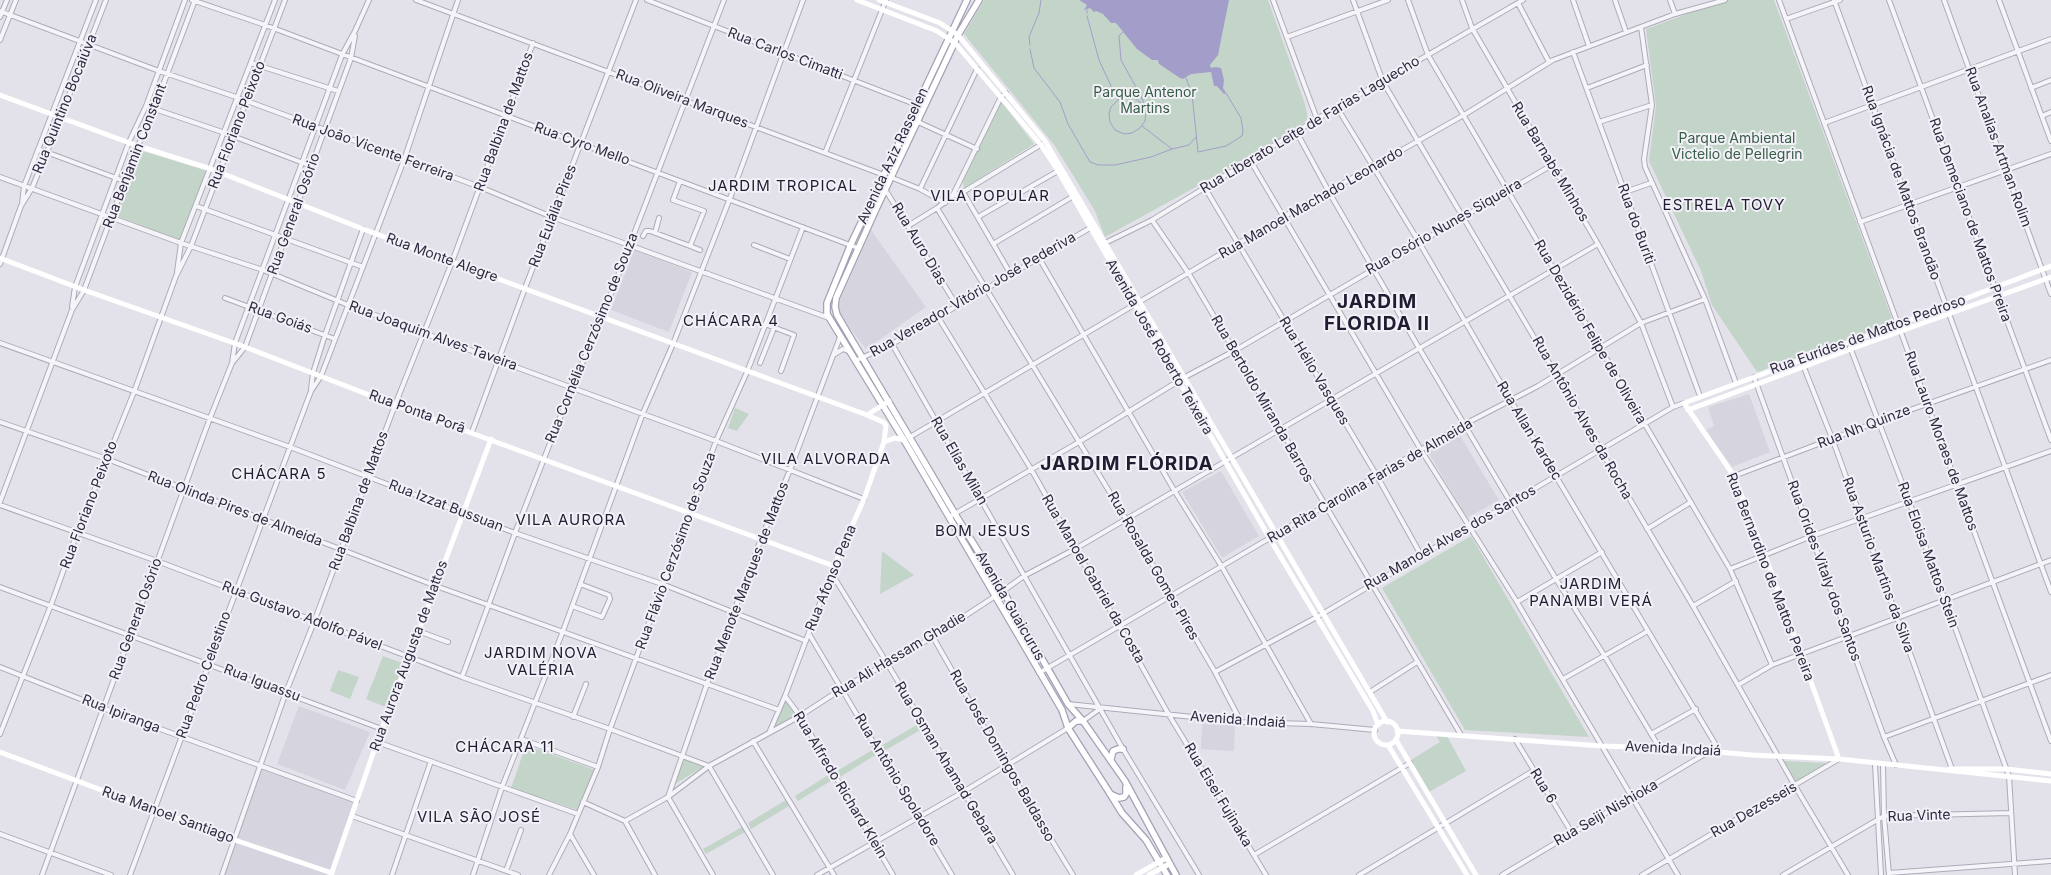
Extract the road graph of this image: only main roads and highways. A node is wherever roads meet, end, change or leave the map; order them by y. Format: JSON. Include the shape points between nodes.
{"nodes":[{"id":1,"x":967,"y":0,"type":"edge"},
{"id":2,"x":979,"y":0,"type":"edge"},
{"id":3,"x":887,"y":176,"type":"junction"},
{"id":4,"x":835,"y":307,"type":"joint"},
{"id":5,"x":828,"y":316,"type":"joint"},
{"id":6,"x":952,"y":516,"type":"junction"},
{"id":7,"x":1083,"y":721,"type":"junction"},
{"id":8,"x":1066,"y":730,"type":"junction"},
{"id":9,"x":1123,"y":749,"type":"road end"},
{"id":10,"x":1111,"y":759,"type":"junction"},
{"id":11,"x":1125,"y":781,"type":"junction"},
{"id":12,"x":1109,"y":792,"type":"junction"},
{"id":13,"x":1167,"y":875,"type":"edge"},
{"id":14,"x":1176,"y":875,"type":"edge"}],
"edges":[{"from":1,"to":3,"type":"main road","name":"Avenida Aziz Rasselen"},
{"from":2,"to":3,"type":"main road","name":"Avenida Aziz Rasselen"},
{"from":3,"to":4,"type":"main road","name":"Avenida Aziz Rasselen","via":[[886,189],[836,298]]},
{"from":3,"to":5,"type":"main road","name":"Avenida Aziz Rasselen","via":[[880,181],[851,244],[827,303]]},
{"from":4,"to":6,"type":"main road","name":"Avenida Guaicurus"},
{"from":5,"to":6,"type":"main road","name":"Avenida Guaicurus"},
{"from":6,"to":7,"type":"main road","name":"Avenida Guaicurus","via":[[1004,591],[1068,704]]},
{"from":6,"to":8,"type":"main road","name":"Avenida Guaicurus","via":[[995,597],[1062,710]]},
{"from":7,"to":8,"type":"main road"},
{"from":7,"to":10,"type":"main road","name":"Avenida Guaicurus"},
{"from":8,"to":12,"type":"main road","name":"Avenida Guaicurus"},
{"from":9,"to":10,"type":"main road","via":[[1113,751]]},
{"from":10,"to":11,"type":"main road","name":"Avenida Guaicurus"},
{"from":11,"to":12,"type":"main road","via":[[1127,790],[1124,797],[1119,798]]},
{"from":11,"to":14,"type":"main road","name":"Avenida Guaicurus"},
{"from":12,"to":13,"type":"main road","name":"Avenida Guaicurus","via":[[1122,813],[1146,840]]}]}
